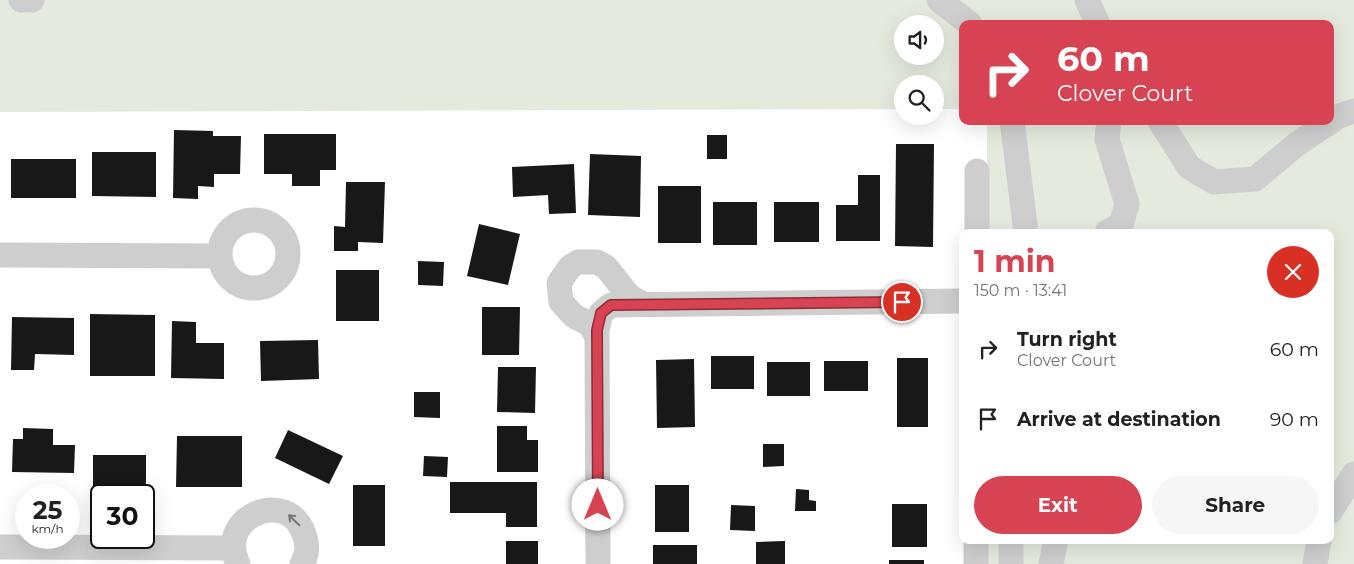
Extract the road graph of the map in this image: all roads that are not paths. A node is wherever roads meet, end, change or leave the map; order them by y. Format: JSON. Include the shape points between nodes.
{"nodes":[{"id":1,"x":21,"y":0,"type":"edge"},
{"id":2,"x":32,"y":0,"type":"edge"},
{"id":3,"x":939,"y":0,"type":"edge"},
{"id":4,"x":1087,"y":0,"type":"edge"},
{"id":5,"x":965,"y":20,"type":"edge"},
{"id":6,"x":1096,"y":20,"type":"edge"},
{"id":7,"x":1354,"y":111,"type":"edge"},
{"id":8,"x":1334,"y":119,"type":"edge"},
{"id":9,"x":1013,"y":125,"type":"edge"},
{"id":10,"x":1109,"y":125,"type":"edge"},
{"id":11,"x":1163,"y":125,"type":"edge"},
{"id":12,"x":1326,"y":125,"type":"edge"},
{"id":13,"x":977,"y":171,"type":"dead end"},
{"id":14,"x":977,"y":229,"type":"edge"},
{"id":15,"x":1026,"y":229,"type":"edge"},
{"id":16,"x":1113,"y":229,"type":"edge"},
{"id":17,"x":0,"y":255,"type":"edge"},
{"id":18,"x":220,"y":256,"type":"dead end"},
{"id":19,"x":959,"y":301,"type":"edge"},
{"id":20,"x":633,"y":304,"type":"junction"},
{"id":21,"x":597,"y":337,"type":"junction"},
{"id":22,"x":1354,"y":474,"type":"edge"},
{"id":23,"x":1334,"y":506,"type":"edge"},
{"id":24,"x":976,"y":544,"type":"edge"},
{"id":25,"x":1011,"y":544,"type":"edge"},
{"id":26,"x":1055,"y":544,"type":"edge"},
{"id":27,"x":1318,"y":544,"type":"edge"},
{"id":28,"x":0,"y":547,"type":"edge"},
{"id":29,"x":236,"y":556,"type":"edge"},
{"id":30,"x":302,"y":564,"type":"edge"},
{"id":31,"x":598,"y":564,"type":"edge"},
{"id":32,"x":976,"y":564,"type":"edge"},
{"id":33,"x":1011,"y":564,"type":"edge"},
{"id":34,"x":1051,"y":564,"type":"edge"},
{"id":35,"x":1314,"y":564,"type":"edge"}],
"edges":[{"from":1,"to":2,"type":"street"},
{"from":3,"to":5,"type":"street"},
{"from":4,"to":6,"type":"street"},
{"from":7,"to":8,"type":"street"},
{"from":9,"to":15,"type":"street"},
{"from":10,"to":16,"type":"street","via":[[1107,139],[1127,204],[1122,224]]},
{"from":11,"to":12,"type":"street","via":[[1189,167],[1214,182],[1255,179]]},
{"from":13,"to":14,"type":"street"},
{"from":17,"to":18,"type":"street"},
{"from":19,"to":20,"type":"street"},
{"from":20,"to":21,"type":"street","via":[[611,305],[601,313]]},
{"from":20,"to":21,"type":"street","via":[[606,267],[597,262],[578,262],[570,267],[559,283],[561,302],[574,316],[590,324]]},
{"from":21,"to":31,"type":"street"},
{"from":22,"to":23,"type":"street"},
{"from":24,"to":32,"type":"street"},
{"from":25,"to":33,"type":"street"},
{"from":26,"to":34,"type":"street"},
{"from":27,"to":35,"type":"street"},
{"from":28,"to":29,"type":"street"},
{"from":30,"to":29,"type":"street","one_way":true,"via":[[307,550],[302,528],[290,515],[277,510],[250,516],[236,532]]}]}
